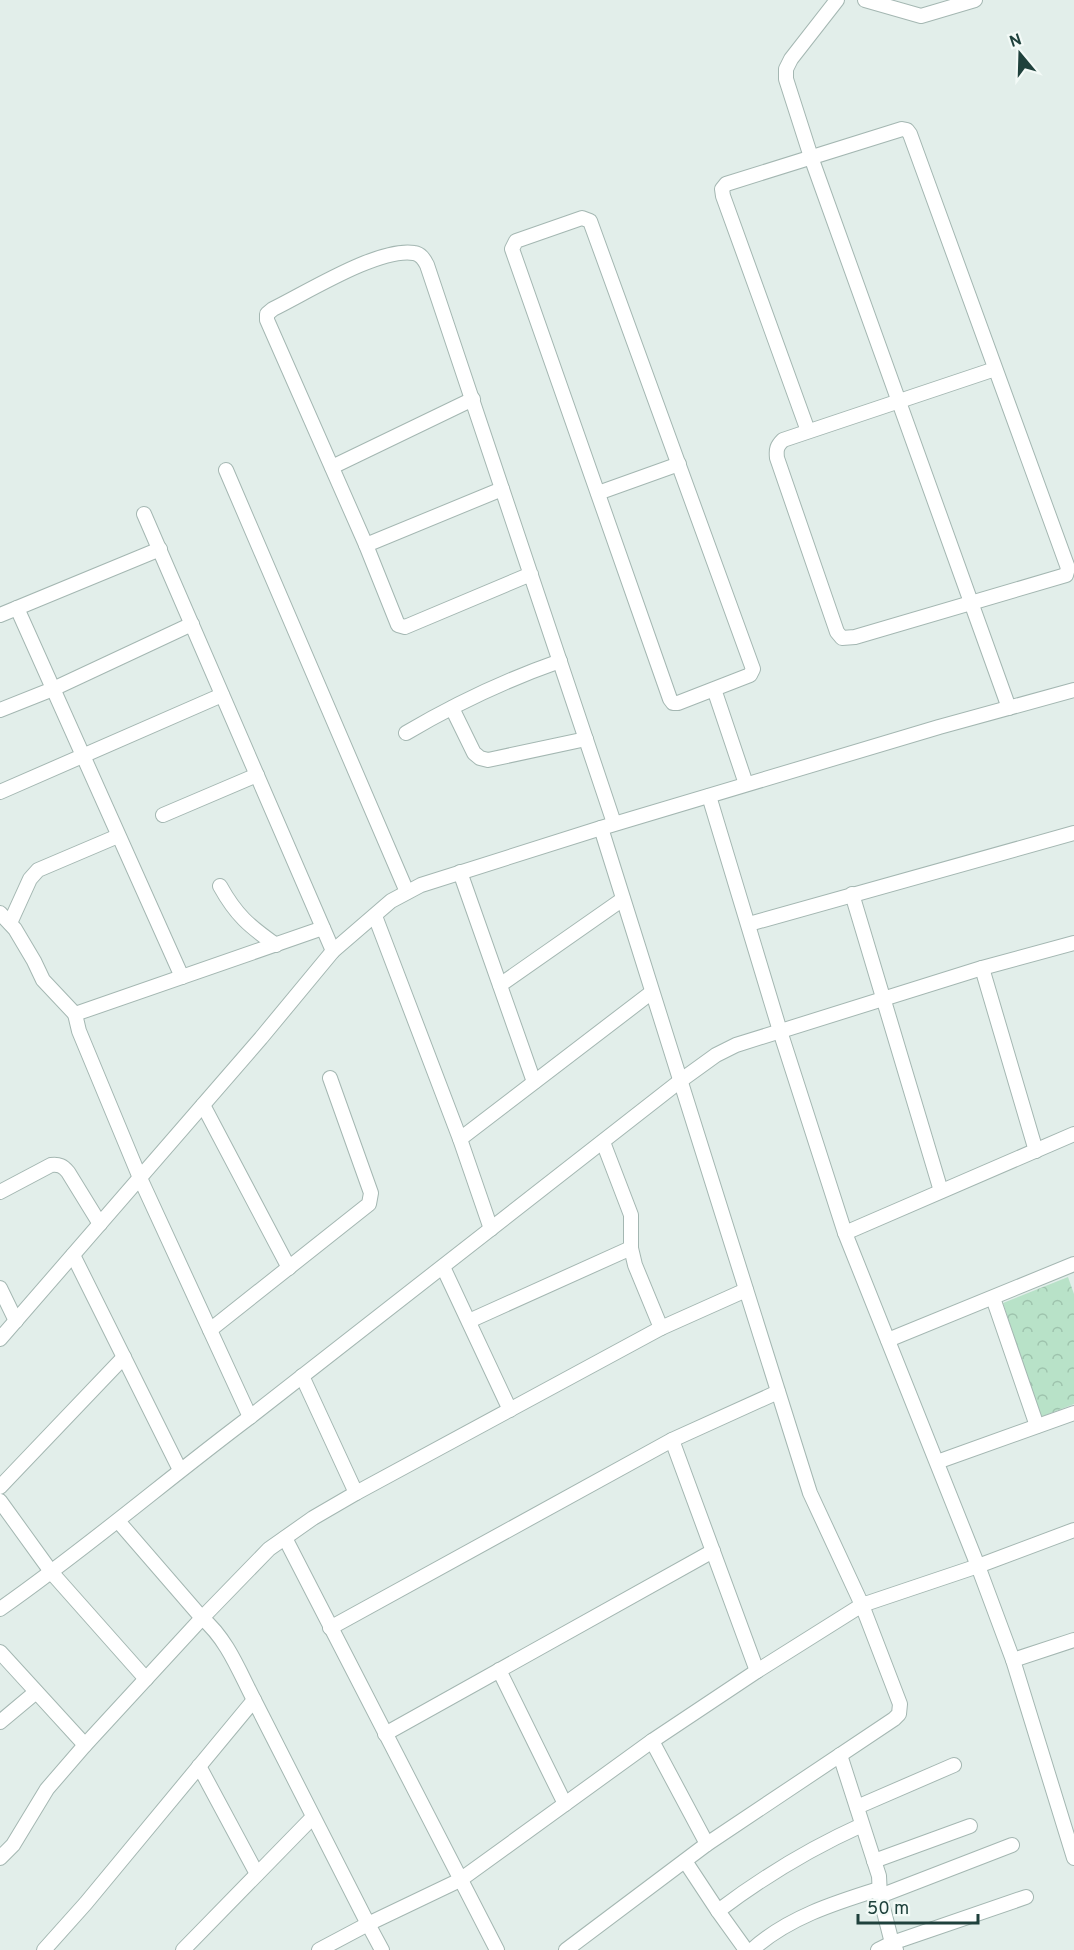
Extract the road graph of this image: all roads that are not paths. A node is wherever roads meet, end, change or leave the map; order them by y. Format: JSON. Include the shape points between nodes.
{"nodes":[{"id":1,"x":837,"y":0,"type":"edge"},
{"id":2,"x":865,"y":0,"type":"edge"},
{"id":3,"x":975,"y":0,"type":"edge"},
{"id":4,"x":811,"y":157,"type":"junction"},
{"id":5,"x":995,"y":369,"type":"junction"},
{"id":6,"x":472,"y":399,"type":"junction"},
{"id":7,"x":899,"y":401,"type":"junction"},
{"id":8,"x":808,"y":431,"type":"junction"},
{"id":9,"x":679,"y":464,"type":"junction"},
{"id":10,"x":332,"y":467,"type":"junction"},
{"id":11,"x":226,"y":470,"type":"dead end"},
{"id":12,"x":502,"y":489,"type":"junction"},
{"id":13,"x":598,"y":493,"type":"junction"},
{"id":14,"x":144,"y":514,"type":"dead end"},
{"id":15,"x":366,"y":545,"type":"junction"},
{"id":16,"x":160,"y":549,"type":"junction"},
{"id":17,"x":531,"y":574,"type":"junction"},
{"id":18,"x":972,"y":604,"type":"junction"},
{"id":19,"x":16,"y":608,"type":"junction"},
{"id":20,"x":0,"y":615,"type":"edge"},
{"id":21,"x":192,"y":624,"type":"junction"},
{"id":22,"x":560,"y":661,"type":"junction"},
{"id":23,"x":53,"y":689,"type":"junction"},
{"id":24,"x":714,"y":689,"type":"junction"},
{"id":25,"x":1074,"y":690,"type":"edge"},
{"id":26,"x":222,"y":695,"type":"junction"},
{"id":27,"x":452,"y":708,"type":"junction"},
{"id":28,"x":1010,"y":708,"type":"junction"},
{"id":29,"x":0,"y":710,"type":"edge"},
{"id":30,"x":406,"y":733,"type":"dead end"},
{"id":31,"x":586,"y":739,"type":"junction"},
{"id":32,"x":83,"y":757,"type":"junction"},
{"id":33,"x":257,"y":775,"type":"junction"},
{"id":34,"x":746,"y":784,"type":"junction"},
{"id":35,"x":0,"y":792,"type":"edge"},
{"id":36,"x":709,"y":796,"type":"junction"},
{"id":37,"x":163,"y":815,"type":"dead end"},
{"id":38,"x":608,"y":825,"type":"junction"},
{"id":39,"x":1074,"y":833,"type":"edge"},
{"id":40,"x":118,"y":836,"type":"junction"},
{"id":41,"x":460,"y":872,"type":"junction"},
{"id":42,"x":220,"y":886,"type":"dead end"},
{"id":43,"x":407,"y":892,"type":"junction"},
{"id":44,"x":852,"y":894,"type":"junction"},
{"id":45,"x":623,"y":899,"type":"junction"},
{"id":46,"x":375,"y":916,"type":"junction"},
{"id":47,"x":5,"y":918,"type":"edge"},
{"id":48,"x":749,"y":924,"type":"junction"},
{"id":49,"x":323,"y":928,"type":"junction"},
{"id":50,"x":1074,"y":943,"type":"edge"},
{"id":51,"x":276,"y":945,"type":"junction"},
{"id":52,"x":333,"y":951,"type":"junction"},
{"id":53,"x":982,"y":968,"type":"junction"},
{"id":54,"x":182,"y":977,"type":"junction"},
{"id":55,"x":500,"y":985,"type":"junction"},
{"id":56,"x":652,"y":992,"type":"junction"},
{"id":57,"x":884,"y":999,"type":"junction"},
{"id":58,"x":75,"y":1014,"type":"junction"},
{"id":59,"x":780,"y":1031,"type":"junction"},
{"id":60,"x":330,"y":1078,"type":"dead end"},
{"id":61,"x":680,"y":1081,"type":"junction"},
{"id":62,"x":534,"y":1082,"type":"junction"},
{"id":63,"x":203,"y":1105,"type":"junction"},
{"id":64,"x":1074,"y":1134,"type":"edge"},
{"id":65,"x":460,"y":1139,"type":"junction"},
{"id":66,"x":603,"y":1142,"type":"junction"},
{"id":67,"x":1036,"y":1150,"type":"junction"},
{"id":68,"x":140,"y":1178,"type":"junction"},
{"id":69,"x":941,"y":1191,"type":"junction"},
{"id":70,"x":0,"y":1192,"type":"edge"},
{"id":71,"x":100,"y":1224,"type":"junction"},
{"id":72,"x":491,"y":1229,"type":"junction"},
{"id":73,"x":845,"y":1233,"type":"junction"},
{"id":74,"x":631,"y":1248,"type":"junction"},
{"id":75,"x":73,"y":1254,"type":"junction"},
{"id":76,"x":1074,"y":1265,"type":"edge"},
{"id":77,"x":443,"y":1267,"type":"junction"},
{"id":78,"x":289,"y":1268,"type":"junction"},
{"id":79,"x":0,"y":1288,"type":"edge"},
{"id":80,"x":746,"y":1290,"type":"junction"},
{"id":81,"x":993,"y":1298,"type":"junction"},
{"id":82,"x":16,"y":1320,"type":"junction"},
{"id":83,"x":469,"y":1321,"type":"junction"},
{"id":84,"x":661,"y":1328,"type":"junction"},
{"id":85,"x":210,"y":1330,"type":"junction"},
{"id":86,"x":0,"y":1339,"type":"edge"},
{"id":87,"x":888,"y":1340,"type":"junction"},
{"id":88,"x":124,"y":1357,"type":"junction"},
{"id":89,"x":303,"y":1376,"type":"junction"},
{"id":90,"x":778,"y":1392,"type":"junction"},
{"id":91,"x":510,"y":1410,"type":"junction"},
{"id":92,"x":1074,"y":1413,"type":"edge"},
{"id":93,"x":250,"y":1418,"type":"junction"},
{"id":94,"x":1037,"y":1426,"type":"junction"},
{"id":95,"x":672,"y":1440,"type":"junction"},
{"id":96,"x":937,"y":1462,"type":"junction"},
{"id":97,"x":180,"y":1470,"type":"junction"},
{"id":98,"x":0,"y":1487,"type":"edge"},
{"id":99,"x":356,"y":1493,"type":"junction"},
{"id":100,"x":0,"y":1502,"type":"edge"},
{"id":101,"x":118,"y":1521,"type":"junction"},
{"id":102,"x":1074,"y":1530,"type":"edge"},
{"id":103,"x":285,"y":1538,"type":"junction"},
{"id":104,"x":713,"y":1551,"type":"junction"},
{"id":105,"x":978,"y":1566,"type":"junction"},
{"id":106,"x":52,"y":1573,"type":"junction"},
{"id":107,"x":862,"y":1605,"type":"junction"},
{"id":108,"x":0,"y":1609,"type":"edge"},
{"id":109,"x":202,"y":1618,"type":"junction"},
{"id":110,"x":330,"y":1628,"type":"junction"},
{"id":111,"x":1074,"y":1640,"type":"edge"},
{"id":112,"x":0,"y":1652,"type":"edge"},
{"id":113,"x":1013,"y":1660,"type":"junction"},
{"id":114,"x":499,"y":1670,"type":"junction"},
{"id":115,"x":757,"y":1671,"type":"junction"},
{"id":116,"x":146,"y":1678,"type":"junction"},
{"id":117,"x":36,"y":1692,"type":"junction"},
{"id":118,"x":254,"y":1700,"type":"junction"},
{"id":119,"x":0,"y":1722,"type":"edge"},
{"id":120,"x":384,"y":1734,"type":"junction"},
{"id":121,"x":652,"y":1741,"type":"junction"},
{"id":122,"x":85,"y":1744,"type":"junction"},
{"id":123,"x":840,"y":1755,"type":"junction"},
{"id":124,"x":954,"y":1765,"type":"dead end"},
{"id":125,"x":199,"y":1766,"type":"junction"},
{"id":126,"x":565,"y":1804,"type":"junction"},
{"id":127,"x":857,"y":1807,"type":"junction"},
{"id":128,"x":313,"y":1817,"type":"junction"},
{"id":129,"x":862,"y":1825,"type":"junction"},
{"id":130,"x":970,"y":1826,"type":"dead end"},
{"id":131,"x":707,"y":1844,"type":"junction"},
{"id":132,"x":1012,"y":1845,"type":"dead end"},
{"id":133,"x":0,"y":1858,"type":"edge"},
{"id":134,"x":1074,"y":1858,"type":"edge"},
{"id":135,"x":874,"y":1860,"type":"junction"},
{"id":136,"x":685,"y":1861,"type":"junction"},
{"id":137,"x":257,"y":1874,"type":"junction"},
{"id":138,"x":460,"y":1880,"type":"junction"},
{"id":139,"x":879,"y":1892,"type":"junction"},
{"id":140,"x":1026,"y":1897,"type":"dead end"},
{"id":141,"x":718,"y":1911,"type":"junction"},
{"id":142,"x":368,"y":1924,"type":"junction"},
{"id":143,"x":894,"y":1946,"type":"edge"},
{"id":144,"x":44,"y":1950,"type":"edge"},
{"id":145,"x":183,"y":1950,"type":"edge"},
{"id":146,"x":319,"y":1950,"type":"edge"},
{"id":147,"x":382,"y":1950,"type":"edge"},
{"id":148,"x":497,"y":1950,"type":"edge"},
{"id":149,"x":566,"y":1950,"type":"edge"},
{"id":150,"x":746,"y":1950,"type":"edge"},
{"id":151,"x":752,"y":1950,"type":"edge"},
{"id":152,"x":878,"y":1950,"type":"edge"}],
"edges":[{"from":1,"to":4,"type":"street","via":[[786,69]]},
{"from":2,"to":3,"type":"street","via":[[921,16]]},
{"from":4,"to":5,"type":"street","via":[[907,130]]},
{"from":4,"to":7,"type":"street"},
{"from":4,"to":8,"type":"street","via":[[726,184],[722,189]]},
{"from":5,"to":7,"type":"street"},
{"from":5,"to":18,"type":"street","via":[[1068,573]]},
{"from":6,"to":10,"type":"street"},
{"from":6,"to":10,"type":"street","via":[[421,255],[392,255],[360,264],[267,314]]},
{"from":6,"to":12,"type":"street"},
{"from":7,"to":8,"type":"street"},
{"from":7,"to":18,"type":"street"},
{"from":8,"to":18,"type":"street","via":[[783,440],[776,449],[777,458],[842,638],[855,638]]},
{"from":9,"to":13,"type":"street"},
{"from":9,"to":13,"type":"street","via":[[590,221],[582,218],[516,241],[512,249]]},
{"from":9,"to":24,"type":"street","via":[[753,669],[750,675]]},
{"from":10,"to":15,"type":"street"},
{"from":11,"to":43,"type":"street"},
{"from":12,"to":15,"type":"street"},
{"from":12,"to":17,"type":"street"},
{"from":13,"to":24,"type":"street","via":[[670,699],[678,703]]},
{"from":14,"to":16,"type":"street"},
{"from":15,"to":17,"type":"street","via":[[401,627]]},
{"from":16,"to":19,"type":"street"},
{"from":16,"to":21,"type":"street"},
{"from":17,"to":22,"type":"street"},
{"from":18,"to":28,"type":"street"},
{"from":19,"to":20,"type":"street"},
{"from":19,"to":23,"type":"street"},
{"from":21,"to":23,"type":"street"},
{"from":21,"to":26,"type":"street"},
{"from":22,"to":27,"type":"street","via":[[499,684]]},
{"from":22,"to":31,"type":"street"},
{"from":23,"to":29,"type":"street"},
{"from":23,"to":32,"type":"street"},
{"from":24,"to":34,"type":"street"},
{"from":25,"to":28,"type":"street"},
{"from":26,"to":32,"type":"street"},
{"from":26,"to":33,"type":"street"},
{"from":27,"to":30,"type":"street"},
{"from":27,"to":31,"type":"street","via":[[480,758]]},
{"from":28,"to":34,"type":"street"},
{"from":31,"to":38,"type":"street"},
{"from":32,"to":35,"type":"street"},
{"from":32,"to":40,"type":"street"},
{"from":33,"to":37,"type":"street"},
{"from":33,"to":49,"type":"street"},
{"from":34,"to":36,"type":"street"},
{"from":36,"to":38,"type":"street"},
{"from":36,"to":48,"type":"street"},
{"from":38,"to":41,"type":"street"},
{"from":38,"to":45,"type":"street"},
{"from":39,"to":44,"type":"street"},
{"from":40,"to":47,"type":"street","via":[[38,870]]},
{"from":40,"to":54,"type":"street"},
{"from":41,"to":43,"type":"street"},
{"from":41,"to":55,"type":"street"},
{"from":42,"to":51,"type":"street","via":[[236,913]]},
{"from":43,"to":46,"type":"street"},
{"from":44,"to":48,"type":"street"},
{"from":44,"to":57,"type":"street"},
{"from":45,"to":55,"type":"street"},
{"from":45,"to":56,"type":"street"},
{"from":46,"to":52,"type":"street"},
{"from":46,"to":65,"type":"street"},
{"from":47,"to":58,"type":"street","via":[[43,980]]},
{"from":48,"to":59,"type":"street"},
{"from":49,"to":51,"type":"street"},
{"from":49,"to":52,"type":"street"},
{"from":50,"to":53,"type":"street"},
{"from":51,"to":54,"type":"street"},
{"from":52,"to":63,"type":"street"},
{"from":53,"to":57,"type":"street"},
{"from":53,"to":67,"type":"street"},
{"from":54,"to":58,"type":"street"},
{"from":55,"to":62,"type":"street"},
{"from":56,"to":61,"type":"street"},
{"from":56,"to":62,"type":"street"},
{"from":57,"to":59,"type":"street"},
{"from":57,"to":69,"type":"street"},
{"from":58,"to":68,"type":"street"},
{"from":59,"to":61,"type":"street","via":[[728,1048]]},
{"from":59,"to":73,"type":"street"},
{"from":60,"to":78,"type":"street","via":[[371,1198],[369,1204]]},
{"from":61,"to":66,"type":"street"},
{"from":61,"to":80,"type":"street"},
{"from":62,"to":65,"type":"street"},
{"from":63,"to":68,"type":"street"},
{"from":63,"to":78,"type":"street"},
{"from":64,"to":67,"type":"street"},
{"from":65,"to":72,"type":"street"},
{"from":66,"to":72,"type":"street"},
{"from":66,"to":74,"type":"street","via":[[631,1215]]},
{"from":67,"to":69,"type":"street"},
{"from":68,"to":71,"type":"street"},
{"from":68,"to":85,"type":"street"},
{"from":69,"to":73,"type":"street"},
{"from":70,"to":71,"type":"street","via":[[51,1165],[64,1167]]},
{"from":71,"to":75,"type":"street"},
{"from":72,"to":77,"type":"street"},
{"from":73,"to":87,"type":"street"},
{"from":74,"to":83,"type":"street"},
{"from":74,"to":84,"type":"street"},
{"from":75,"to":82,"type":"street"},
{"from":75,"to":88,"type":"street"},
{"from":76,"to":81,"type":"street"},
{"from":77,"to":83,"type":"street"},
{"from":77,"to":89,"type":"street"},
{"from":78,"to":85,"type":"street"},
{"from":79,"to":82,"type":"street"},
{"from":80,"to":84,"type":"street"},
{"from":80,"to":90,"type":"street"},
{"from":81,"to":87,"type":"street"},
{"from":81,"to":94,"type":"street"},
{"from":82,"to":86,"type":"street"},
{"from":83,"to":91,"type":"street"},
{"from":84,"to":91,"type":"street"},
{"from":85,"to":93,"type":"street"},
{"from":87,"to":96,"type":"street"},
{"from":88,"to":97,"type":"street"},
{"from":88,"to":98,"type":"street"},
{"from":89,"to":93,"type":"street"},
{"from":89,"to":99,"type":"street"},
{"from":90,"to":95,"type":"street"},
{"from":90,"to":107,"type":"street","via":[[810,1493]]},
{"from":91,"to":99,"type":"street"},
{"from":92,"to":94,"type":"street"},
{"from":93,"to":97,"type":"street"},
{"from":94,"to":96,"type":"street"},
{"from":95,"to":104,"type":"street"},
{"from":95,"to":110,"type":"street"},
{"from":96,"to":105,"type":"street"},
{"from":97,"to":101,"type":"street"},
{"from":99,"to":103,"type":"street"},
{"from":100,"to":106,"type":"street"},
{"from":101,"to":106,"type":"street"},
{"from":101,"to":109,"type":"street"},
{"from":102,"to":105,"type":"street"},
{"from":103,"to":109,"type":"street","via":[[269,1549]]},
{"from":103,"to":110,"type":"street"},
{"from":104,"to":114,"type":"street"},
{"from":104,"to":115,"type":"street"},
{"from":105,"to":107,"type":"street"},
{"from":105,"to":113,"type":"street"},
{"from":106,"to":108,"type":"street"},
{"from":106,"to":116,"type":"street"},
{"from":107,"to":115,"type":"street"},
{"from":107,"to":123,"type":"street","via":[[900,1709],[894,1719]]},
{"from":109,"to":116,"type":"street"},
{"from":109,"to":118,"type":"street","via":[[224,1642]]},
{"from":110,"to":120,"type":"street"},
{"from":111,"to":113,"type":"street"},
{"from":112,"to":117,"type":"street"},
{"from":113,"to":134,"type":"street"},
{"from":114,"to":120,"type":"street"},
{"from":114,"to":126,"type":"street"},
{"from":115,"to":121,"type":"street"},
{"from":116,"to":122,"type":"street"},
{"from":117,"to":119,"type":"street"},
{"from":117,"to":122,"type":"street"},
{"from":118,"to":125,"type":"street"},
{"from":118,"to":128,"type":"street"},
{"from":120,"to":138,"type":"street"},
{"from":121,"to":126,"type":"street"},
{"from":121,"to":131,"type":"street"},
{"from":122,"to":133,"type":"street","via":[[47,1789],[13,1845]]},
{"from":123,"to":127,"type":"street"},
{"from":123,"to":131,"type":"street"},
{"from":124,"to":127,"type":"street"},
{"from":125,"to":137,"type":"street"},
{"from":125,"to":144,"type":"street"},
{"from":126,"to":138,"type":"street"},
{"from":127,"to":129,"type":"street"},
{"from":128,"to":137,"type":"street"},
{"from":128,"to":142,"type":"street"},
{"from":129,"to":135,"type":"street"},
{"from":129,"to":141,"type":"street","via":[[804,1854]]},
{"from":130,"to":135,"type":"street"},
{"from":131,"to":136,"type":"street"},
{"from":132,"to":139,"type":"street"},
{"from":135,"to":139,"type":"street"},
{"from":136,"to":141,"type":"street"},
{"from":136,"to":149,"type":"street"},
{"from":137,"to":145,"type":"street"},
{"from":138,"to":142,"type":"street"},
{"from":138,"to":148,"type":"street"},
{"from":139,"to":143,"type":"street"},
{"from":139,"to":151,"type":"street","via":[[795,1920]]},
{"from":140,"to":143,"type":"street"},
{"from":141,"to":150,"type":"street"},
{"from":142,"to":146,"type":"street"},
{"from":142,"to":147,"type":"street"},
{"from":143,"to":152,"type":"street"}]}
